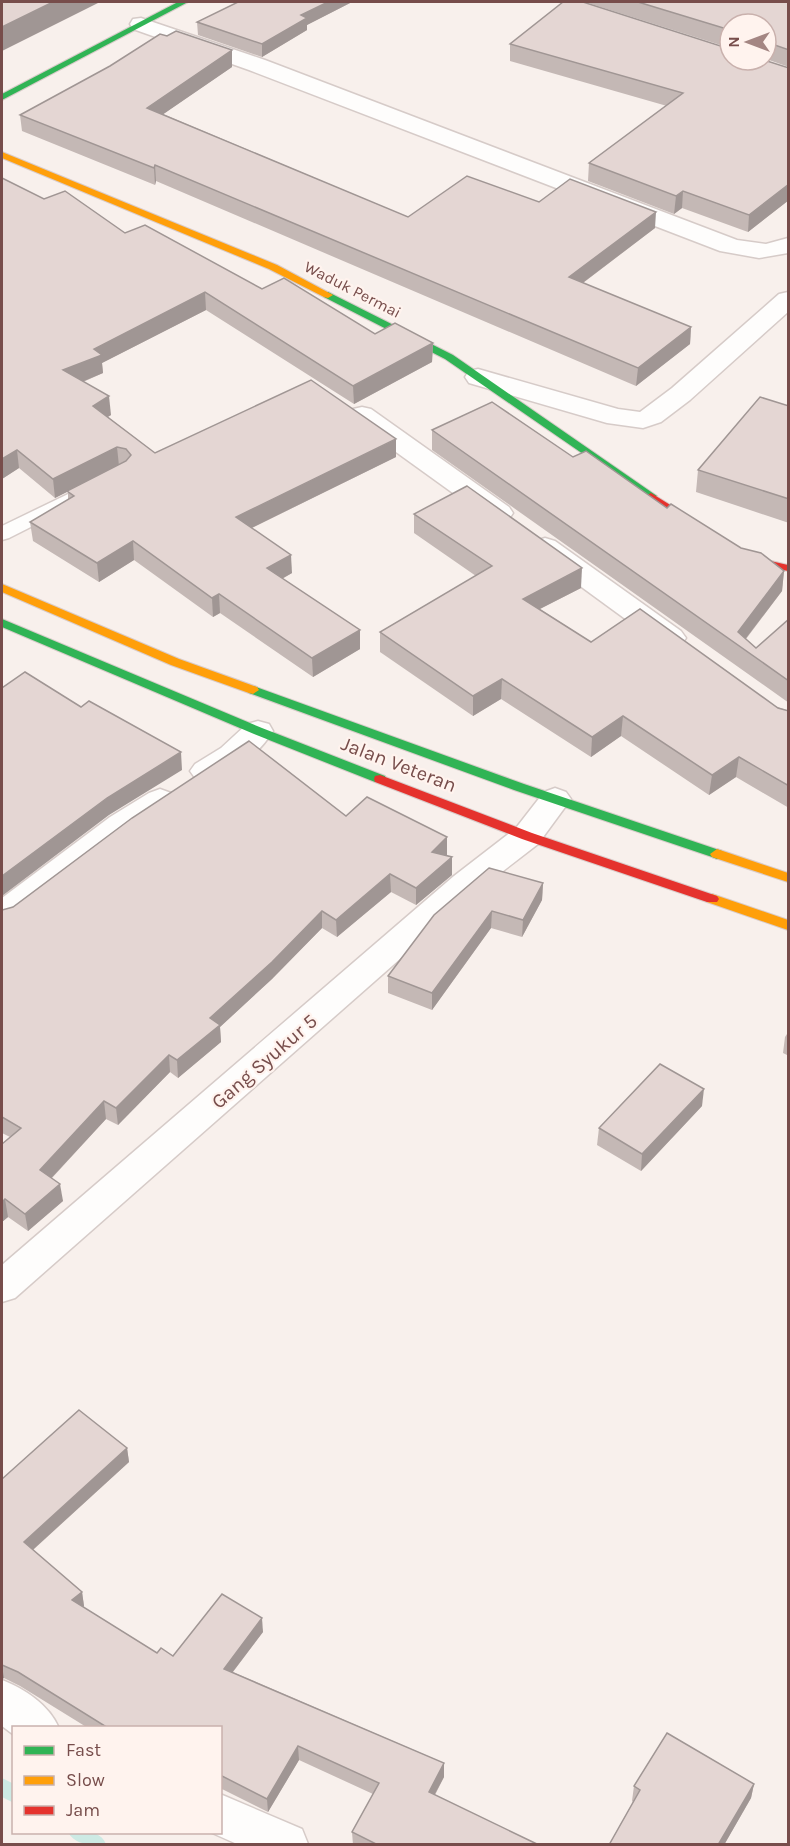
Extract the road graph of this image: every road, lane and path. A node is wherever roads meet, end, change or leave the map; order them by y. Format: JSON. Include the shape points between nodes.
{"nodes":[{"id":1,"x":184,"y":2,"type":"edge"},
{"id":2,"x":141,"y":24,"type":"junction"},
{"id":3,"x":2,"y":97,"type":"edge"},
{"id":4,"x":2,"y":154,"type":"edge"},
{"id":5,"x":789,"y":245,"type":"edge"},
{"id":6,"x":789,"y":299,"type":"edge"},
{"id":7,"x":478,"y":377,"type":"junction"},
{"id":8,"x":362,"y":415,"type":"edge"},
{"id":9,"x":110,"y":479,"type":"edge"},
{"id":10,"x":2,"y":534,"type":"edge"},
{"id":11,"x":789,"y":568,"type":"edge"},
{"id":12,"x":2,"y":588,"type":"edge"},
{"id":13,"x":2,"y":623,"type":"edge"},
{"id":14,"x":688,"y":650,"type":"edge"},
{"id":15,"x":258,"y":731,"type":"junction"},
{"id":16,"x":555,"y":799,"type":"junction"},
{"id":17,"x":527,"y":836,"type":"junction"},
{"id":18,"x":789,"y":878,"type":"edge"},
{"id":19,"x":2,"y":915,"type":"edge"},
{"id":20,"x":789,"y":925,"type":"edge"},
{"id":21,"x":2,"y":1287,"type":"edge"},
{"id":22,"x":2,"y":1700,"type":"edge"},
{"id":23,"x":35,"y":1726,"type":"edge"},
{"id":24,"x":222,"y":1816,"type":"edge"},
{"id":25,"x":286,"y":1845,"type":"edge"}],
"edges":[{"from":1,"to":2,"type":"main road"},
{"from":2,"to":3,"type":"main road"},
{"from":2,"to":5,"type":"street","via":[[729,246],[757,252]]},
{"from":4,"to":7,"type":"main road","name":"Waduk Permai","via":[[273,267],[449,357]]},
{"from":6,"to":7,"type":"street","via":[[681,394],[643,420],[616,417]]},
{"from":7,"to":11,"type":"main road","name":"Waduk Permai","via":[[750,560]]},
{"from":8,"to":14,"type":"street"},
{"from":9,"to":10,"type":"lane"},
{"from":12,"to":16,"type":"main road","name":"Jalan Veteran","via":[[175,662]]},
{"from":13,"to":15,"type":"main road","name":"Jalan Veteran"},
{"from":15,"to":17,"type":"main road","name":"Jalan Veteran"},
{"from":15,"to":19,"type":"street","via":[[232,755],[121,825]]},
{"from":16,"to":17,"type":"street","name":"Gang Syukur 5"},
{"from":16,"to":18,"type":"main road","name":"Jalan Veteran"},
{"from":17,"to":20,"type":"main road","name":"Jalan Veteran"},
{"from":17,"to":21,"type":"street","name":"Gang Syukur 5","via":[[465,884]]},
{"from":22,"to":23,"type":"street"},
{"from":24,"to":25,"type":"street"}]}
